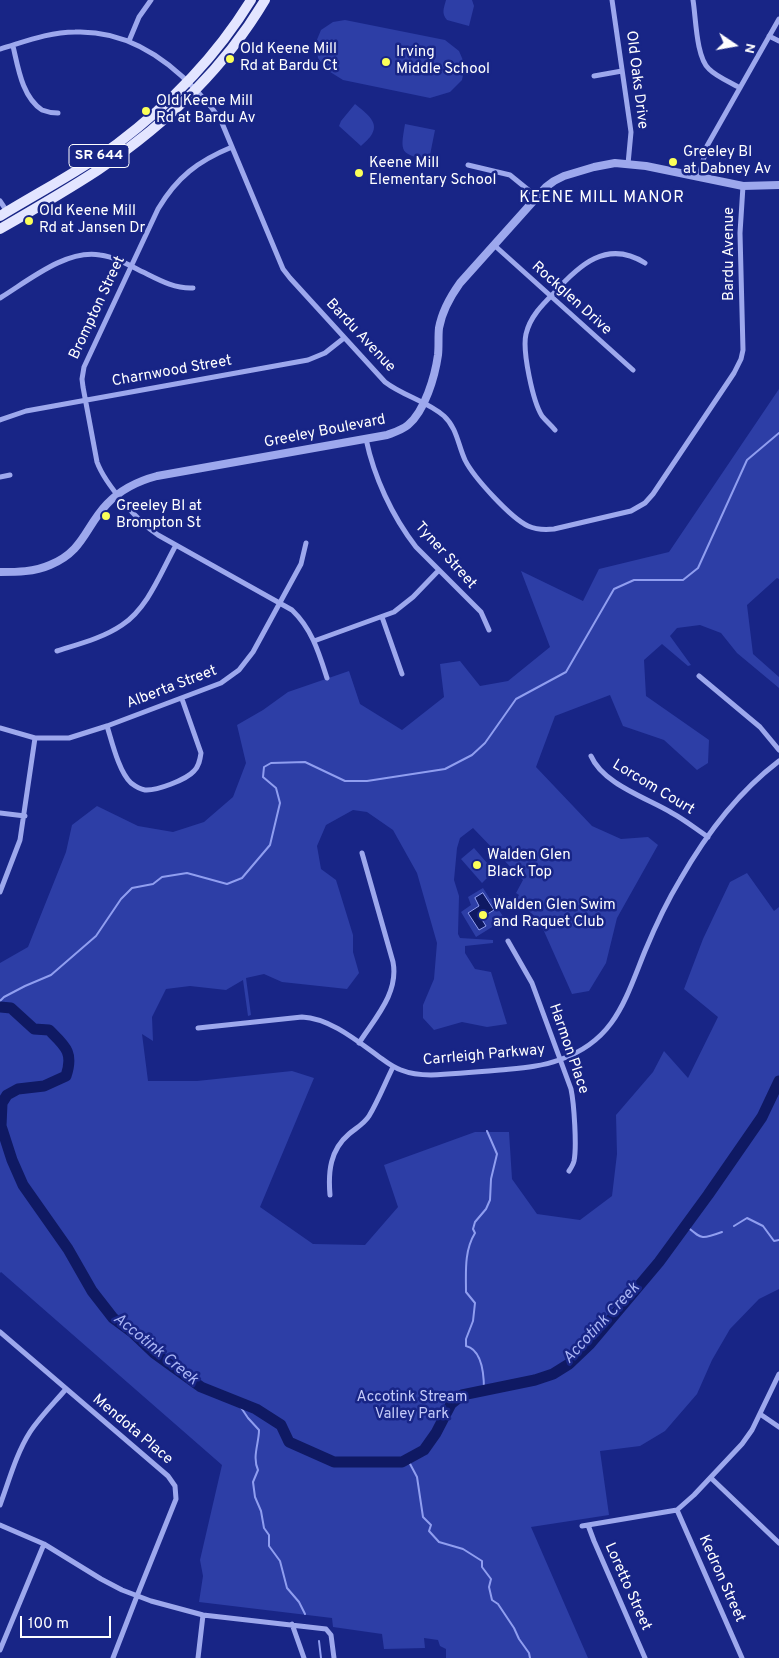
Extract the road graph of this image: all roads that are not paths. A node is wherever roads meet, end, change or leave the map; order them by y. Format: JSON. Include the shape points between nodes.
{"nodes":[{"id":1,"x":151,"y":0,"type":"edge"},
{"id":2,"x":251,"y":0,"type":"edge"},
{"id":3,"x":265,"y":0,"type":"edge"},
{"id":4,"x":612,"y":0,"type":"edge"},
{"id":5,"x":693,"y":0,"type":"edge"},
{"id":6,"x":779,"y":19,"type":"edge"},
{"id":7,"x":769,"y":36,"type":"junction"},
{"id":8,"x":130,"y":41,"type":"junction"},
{"id":9,"x":779,"y":41,"type":"edge"},
{"id":10,"x":12,"y":46,"type":"junction"},
{"id":11,"x":0,"y":49,"type":"edge"},
{"id":12,"x":622,"y":71,"type":"junction"},
{"id":13,"x":594,"y":76,"type":"dead end"},
{"id":14,"x":189,"y":82,"type":"junction"},
{"id":15,"x":740,"y":88,"type":"junction"},
{"id":16,"x":196,"y":90,"type":"junction"},
{"id":17,"x":58,"y":113,"type":"dead end"},
{"id":18,"x":232,"y":147,"type":"junction"},
{"id":19,"x":628,"y":164,"type":"junction"},
{"id":20,"x":468,"y":166,"type":"dead end"},
{"id":21,"x":698,"y":176,"type":"junction"},
{"id":22,"x":779,"y":185,"type":"edge"},
{"id":23,"x":743,"y":186,"type":"junction"},
{"id":24,"x":538,"y":196,"type":"junction"},
{"id":25,"x":0,"y":201,"type":"edge"},
{"id":26,"x":4,"y":214,"type":"edge"},
{"id":27,"x":12,"y":222,"type":"junction"},
{"id":28,"x":0,"y":229,"type":"edge"},
{"id":29,"x":494,"y":245,"type":"junction"},
{"id":30,"x":645,"y":263,"type":"dead end"},
{"id":31,"x":131,"y":266,"type":"junction"},
{"id":32,"x":193,"y":288,"type":"dead end"},
{"id":33,"x":550,"y":297,"type":"junction"},
{"id":34,"x":0,"y":298,"type":"edge"},
{"id":35,"x":344,"y":338,"type":"junction"},
{"id":36,"x":633,"y":370,"type":"dead end"},
{"id":37,"x":86,"y":400,"type":"junction"},
{"id":38,"x":423,"y":403,"type":"junction"},
{"id":39,"x":0,"y":420,"type":"edge"},
{"id":40,"x":555,"y":430,"type":"dead end"},
{"id":41,"x":366,"y":439,"type":"junction"},
{"id":42,"x":10,"y":475,"type":"dead end"},
{"id":43,"x":0,"y":477,"type":"edge"},
{"id":44,"x":118,"y":495,"type":"junction"},
{"id":45,"x":306,"y":543,"type":"dead end"},
{"id":46,"x":176,"y":545,"type":"junction"},
{"id":47,"x":439,"y":570,"type":"junction"},
{"id":48,"x":0,"y":572,"type":"edge"},
{"id":49,"x":280,"y":603,"type":"junction"},
{"id":50,"x":382,"y":617,"type":"junction"},
{"id":51,"x":489,"y":630,"type":"dead end"},
{"id":52,"x":314,"y":641,"type":"junction"},
{"id":53,"x":57,"y":651,"type":"dead end"},
{"id":54,"x":402,"y":674,"type":"dead end"},
{"id":55,"x":699,"y":676,"type":"dead end"},
{"id":56,"x":327,"y":678,"type":"dead end"},
{"id":57,"x":182,"y":698,"type":"junction"},
{"id":58,"x":107,"y":726,"type":"junction"},
{"id":59,"x":0,"y":728,"type":"edge"},
{"id":60,"x":35,"y":738,"type":"junction"},
{"id":61,"x":779,"y":750,"type":"edge"},
{"id":62,"x":591,"y":756,"type":"dead end"},
{"id":63,"x":779,"y":761,"type":"edge"},
{"id":64,"x":0,"y":813,"type":"edge"},
{"id":65,"x":24,"y":816,"type":"junction"},
{"id":66,"x":708,"y":837,"type":"junction"},
{"id":67,"x":362,"y":853,"type":"dead end"},
{"id":68,"x":0,"y":892,"type":"edge"},
{"id":69,"x":508,"y":941,"type":"dead end"},
{"id":70,"x":198,"y":1028,"type":"dead end"},
{"id":71,"x":359,"y":1043,"type":"junction"},
{"id":72,"x":560,"y":1060,"type":"junction"},
{"id":73,"x":393,"y":1067,"type":"junction"},
{"id":74,"x":569,"y":1171,"type":"dead end"},
{"id":75,"x":330,"y":1195,"type":"dead end"},
{"id":76,"x":0,"y":1332,"type":"edge"},
{"id":77,"x":779,"y":1374,"type":"edge"},
{"id":78,"x":66,"y":1389,"type":"junction"},
{"id":79,"x":760,"y":1414,"type":"junction"},
{"id":80,"x":779,"y":1427,"type":"edge"},
{"id":81,"x":711,"y":1478,"type":"junction"},
{"id":82,"x":0,"y":1505,"type":"edge"},
{"id":83,"x":677,"y":1510,"type":"junction"},
{"id":84,"x":0,"y":1525,"type":"edge"},
{"id":85,"x":588,"y":1525,"type":"junction"},
{"id":86,"x":582,"y":1526,"type":"dead end"},
{"id":87,"x":779,"y":1543,"type":"edge"},
{"id":88,"x":44,"y":1544,"type":"junction"},
{"id":89,"x":136,"y":1596,"type":"junction"},
{"id":90,"x":204,"y":1614,"type":"junction"},
{"id":91,"x":292,"y":1624,"type":"junction"},
{"id":92,"x":0,"y":1650,"type":"edge"},
{"id":93,"x":113,"y":1658,"type":"edge"},
{"id":94,"x":198,"y":1658,"type":"edge"},
{"id":95,"x":304,"y":1658,"type":"edge"},
{"id":96,"x":334,"y":1658,"type":"edge"},
{"id":97,"x":645,"y":1658,"type":"edge"},
{"id":98,"x":742,"y":1658,"type":"edge"}],
"edges":[{"from":1,"to":8,"type":"street","via":[[139,17]]},
{"from":2,"to":14,"type":"main road","number":"SR 644"},
{"from":3,"to":16,"type":"main road","number":"SR 644","via":[[236,43]]},
{"from":4,"to":12,"type":"street","name":"Old Oaks Drive"},
{"from":5,"to":15,"type":"street","via":[[704,63]]},
{"from":6,"to":7,"type":"street"},
{"from":7,"to":9,"type":"street"},
{"from":7,"to":15,"type":"street"},
{"from":8,"to":10,"type":"street","name":"Bardu Avenue","via":[[106,34],[76,32],[53,34]]},
{"from":8,"to":14,"type":"street","name":"Bardu Avenue","via":[[160,58]]},
{"from":10,"to":11,"type":"street","name":"Bardu Avenue"},
{"from":10,"to":17,"type":"street","via":[[28,96],[42,110]]},
{"from":12,"to":13,"type":"street"},
{"from":12,"to":19,"type":"street","name":"Old Oaks Drive","via":[[631,132]]},
{"from":14,"to":16,"type":"street","name":"Bardu Avenue"},
{"from":14,"to":26,"type":"main road","number":"SR 644","via":[[95,159]]},
{"from":15,"to":21,"type":"street","via":[[707,146]]},
{"from":16,"to":18,"type":"street","name":"Bardu Avenue","via":[[216,112]]},
{"from":16,"to":27,"type":"main road","number":"SR 644","via":[[127,150]]},
{"from":18,"to":31,"type":"street","name":"Brompton Street","via":[[210,156],[174,185],[158,209]]},
{"from":18,"to":35,"type":"street","name":"Bardu Avenue","via":[[283,269]]},
{"from":19,"to":21,"type":"street","name":"Greeley Boulevard"},
{"from":19,"to":24,"type":"street","name":"Greeley Boulevard","via":[[603,164],[564,176]]},
{"from":20,"to":24,"type":"street","via":[[510,175]]},
{"from":21,"to":23,"type":"street","name":"Greeley Boulevard"},
{"from":22,"to":23,"type":"street","name":"Greeley Boulevard"},
{"from":23,"to":38,"type":"street","name":"Bardu Avenue","via":[[740,233],[744,339],[741,358],[653,494],[641,506],[631,512],[554,529],[543,530],[527,525],[474,474],[451,423]]},
{"from":24,"to":29,"type":"street","name":"Greeley Boulevard"},
{"from":25,"to":26,"type":"street"},
{"from":26,"to":27,"type":"street"},
{"from":27,"to":28,"type":"main road","number":"SR 644"},
{"from":29,"to":33,"type":"street","name":"Rockglen Drive"},
{"from":29,"to":38,"type":"street","name":"Greeley Boulevard","via":[[460,283],[447,304],[439,329],[434,374]]},
{"from":30,"to":33,"type":"street","via":[[623,254],[598,257],[575,270]]},
{"from":31,"to":32,"type":"street","via":[[172,285]]},
{"from":31,"to":34,"type":"street","via":[[99,255],[76,256],[61,261]]},
{"from":31,"to":37,"type":"street","name":"Brompton Street","via":[[84,367],[82,379]]},
{"from":33,"to":36,"type":"street","name":"Rockglen Drive"},
{"from":33,"to":40,"type":"street","via":[[531,322],[525,351],[540,411]]},
{"from":35,"to":37,"type":"street","name":"Charnwood Street","via":[[325,353],[308,360]]},
{"from":35,"to":38,"type":"street","name":"Bardu Avenue","via":[[385,382]]},
{"from":37,"to":39,"type":"street","name":"Charnwood Street","via":[[26,411]]},
{"from":37,"to":44,"type":"street","name":"Brompton Street","via":[[97,462]]},
{"from":38,"to":41,"type":"street","name":"Greeley Boulevard","via":[[414,419],[403,428]]},
{"from":41,"to":44,"type":"street","name":"Greeley Boulevard","via":[[147,479]]},
{"from":41,"to":47,"type":"street","name":"Tyner Street","via":[[374,471],[402,526],[416,547]]},
{"from":42,"to":43,"type":"street"},
{"from":44,"to":46,"type":"street","name":"Brompton Street","via":[[146,527]]},
{"from":44,"to":48,"type":"street","name":"Greeley Boulevard","via":[[106,505],[82,541],[64,558],[38,569]]},
{"from":45,"to":49,"type":"street","name":"Alberta Street","via":[[301,564]]},
{"from":46,"to":49,"type":"street","name":"Brompton Street"},
{"from":46,"to":53,"type":"street","via":[[147,597],[130,619],[110,632]]},
{"from":47,"to":50,"type":"street","via":[[405,604]]},
{"from":47,"to":51,"type":"street","name":"Tyner Street","via":[[481,612]]},
{"from":49,"to":52,"type":"street","name":"Brompton Street","via":[[297,615]]},
{"from":49,"to":57,"type":"street","name":"Alberta Street","via":[[253,652],[239,670],[221,683]]},
{"from":50,"to":52,"type":"street"},
{"from":50,"to":54,"type":"street"},
{"from":52,"to":56,"type":"street","name":"Brompton Street"},
{"from":55,"to":61,"type":"street","via":[[760,727]]},
{"from":57,"to":58,"type":"street","name":"Alberta Street"},
{"from":57,"to":58,"type":"street","via":[[201,753],[200,762],[194,772],[154,790],[140,789],[127,779]]},
{"from":58,"to":60,"type":"street","name":"Alberta Street","via":[[69,738]]},
{"from":59,"to":60,"type":"street","name":"Alberta Street"},
{"from":60,"to":65,"type":"street"},
{"from":62,"to":66,"type":"street","name":"Lorcom Court","via":[[602,774],[671,812]]},
{"from":63,"to":66,"type":"street","name":"Carrleigh Parkway","via":[[751,785]]},
{"from":64,"to":65,"type":"street"},
{"from":65,"to":68,"type":"street","via":[[20,840]]},
{"from":66,"to":72,"type":"street","name":"Carrleigh Parkway","via":[[661,914],[619,1013],[592,1042]]},
{"from":67,"to":71,"type":"street","via":[[395,978],[389,995]]},
{"from":69,"to":72,"type":"street","name":"Harmon Place","via":[[532,983]]},
{"from":70,"to":71,"type":"street","name":"Carrleigh Parkway","via":[[307,1017],[326,1023]]},
{"from":71,"to":73,"type":"street","name":"Carrleigh Parkway"},
{"from":72,"to":73,"type":"street","name":"Carrleigh Parkway","via":[[528,1068],[431,1076]]},
{"from":72,"to":74,"type":"street","name":"Harmon Place","via":[[573,1101],[575,1153]]},
{"from":73,"to":75,"type":"street","via":[[369,1116],[334,1153],[330,1168]]},
{"from":76,"to":78,"type":"street","name":"Mendota Place"},
{"from":77,"to":79,"type":"street"},
{"from":78,"to":82,"type":"street","via":[[25,1440]]},
{"from":78,"to":89,"type":"street","name":"Mendota Place","via":[[168,1476],[175,1486],[176,1499]]},
{"from":79,"to":80,"type":"street"},
{"from":79,"to":81,"type":"street","via":[[742,1444]]},
{"from":81,"to":83,"type":"street"},
{"from":81,"to":87,"type":"street"},
{"from":83,"to":85,"type":"street"},
{"from":83,"to":98,"type":"street","name":"Kedron Street"},
{"from":84,"to":88,"type":"street"},
{"from":85,"to":86,"type":"street"},
{"from":85,"to":97,"type":"street","name":"Loretto Street"},
{"from":88,"to":89,"type":"street","via":[[100,1579]]},
{"from":88,"to":92,"type":"street"},
{"from":89,"to":90,"type":"street"},
{"from":89,"to":93,"type":"street","name":"Mendota Place"},
{"from":90,"to":91,"type":"street"},
{"from":90,"to":94,"type":"street"},
{"from":91,"to":95,"type":"street"},
{"from":91,"to":96,"type":"street","via":[[328,1630]]}]}
